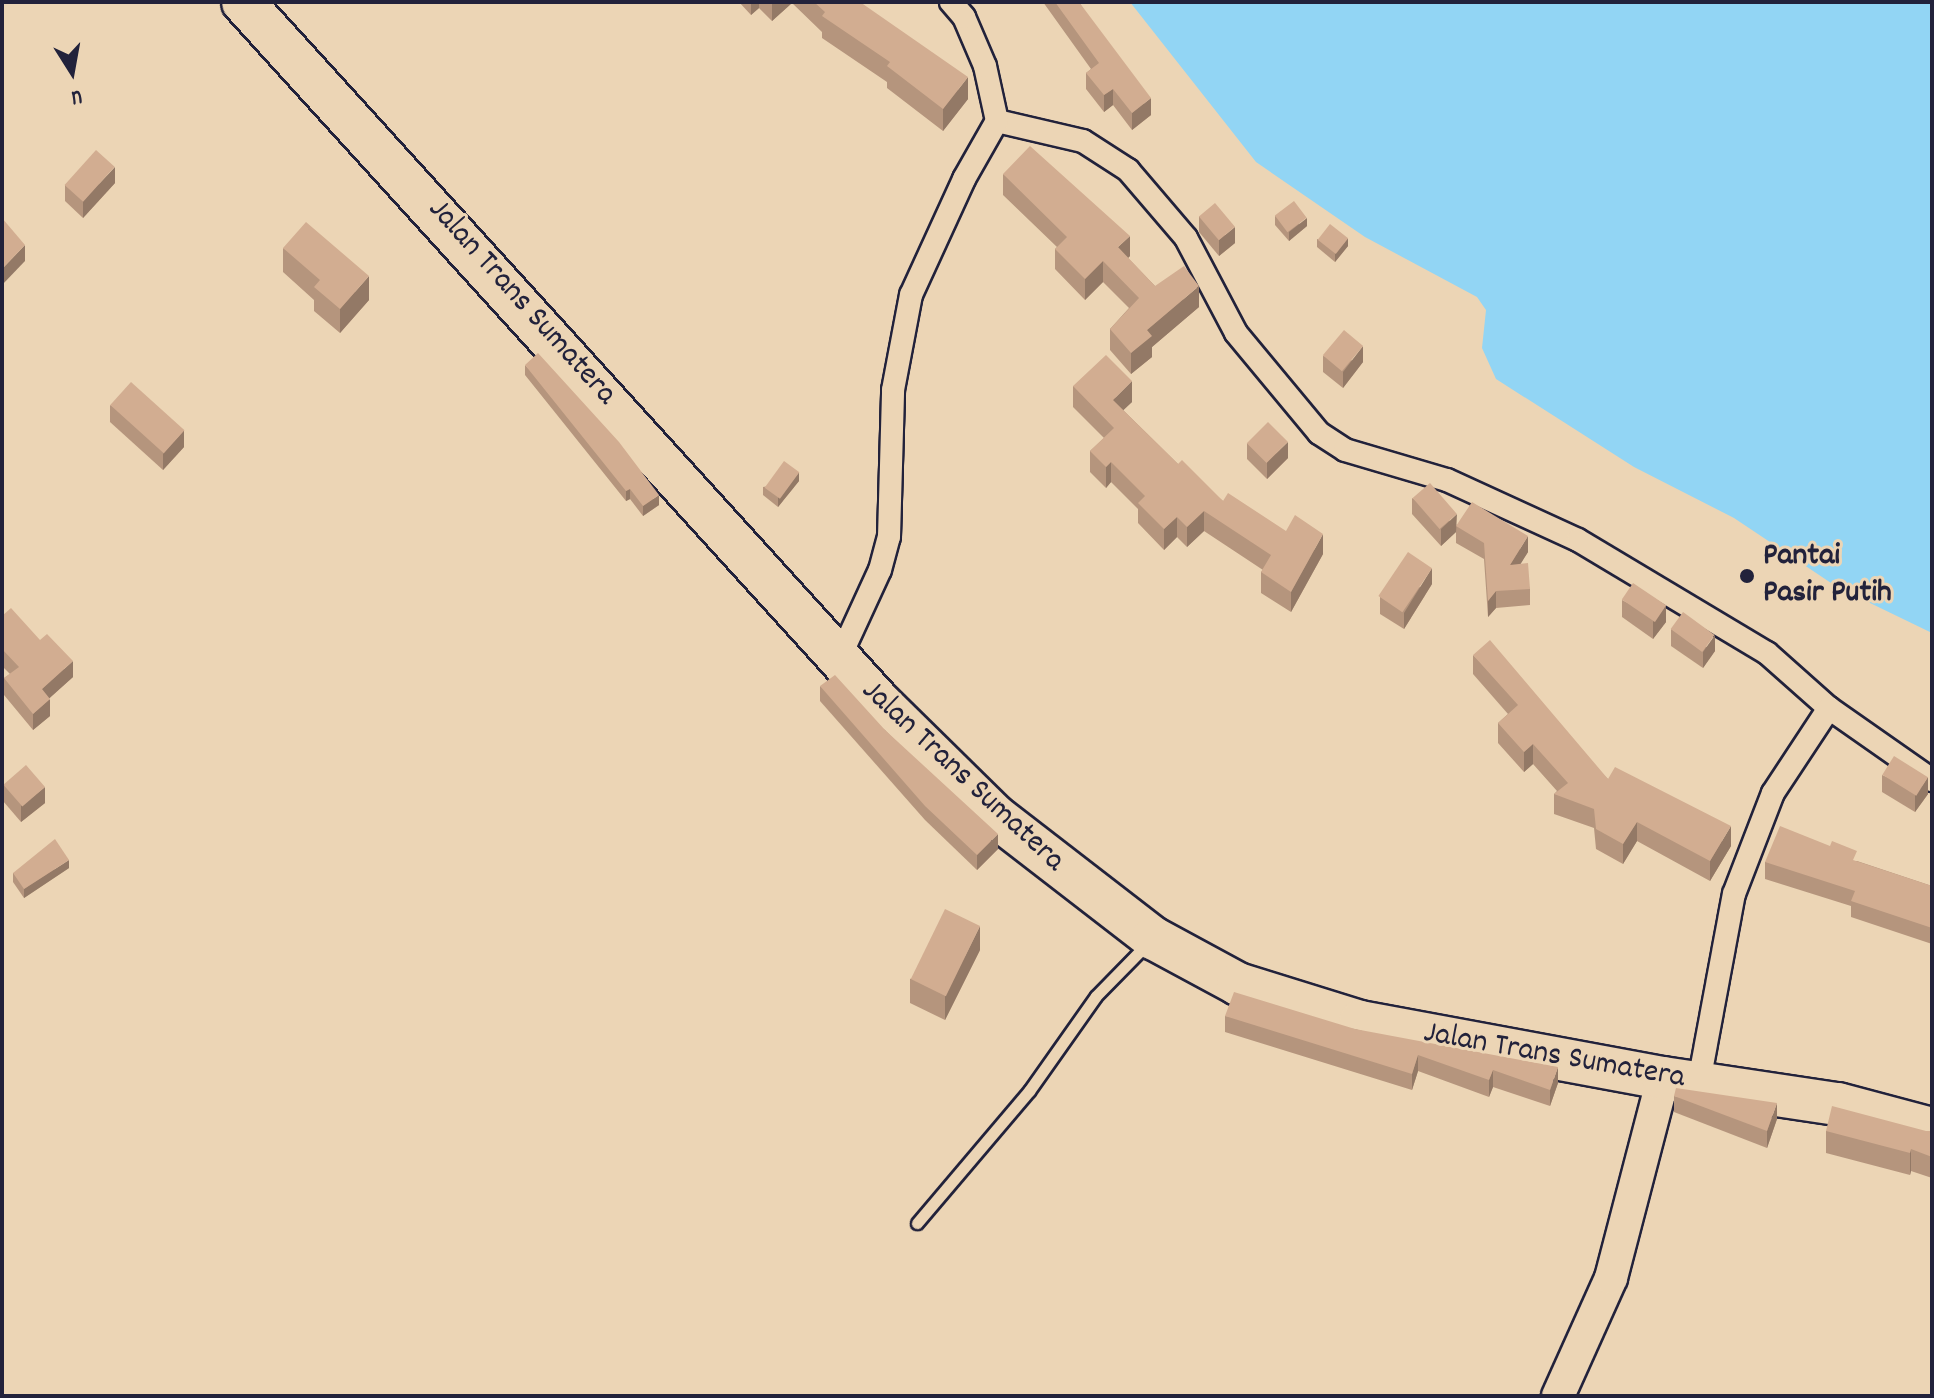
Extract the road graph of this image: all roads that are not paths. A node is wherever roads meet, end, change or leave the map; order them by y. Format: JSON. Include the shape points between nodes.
{"nodes":[{"id":1,"x":243,"y":2,"type":"edge"},
{"id":2,"x":951,"y":2,"type":"edge"},
{"id":3,"x":997,"y":121,"type":"junction"},
{"id":4,"x":839,"y":659,"type":"junction"},
{"id":5,"x":1829,"y":708,"type":"junction"},
{"id":6,"x":1932,"y":780,"type":"edge"},
{"id":7,"x":1153,"y":938,"type":"junction"},
{"id":8,"x":1681,"y":1080,"type":"junction"},
{"id":9,"x":1932,"y":1129,"type":"edge"},
{"id":10,"x":917,"y":1223,"type":"dead end"},
{"id":11,"x":1558,"y":1396,"type":"edge"}],
"edges":[{"from":1,"to":4,"type":"highway","name":"Jalan Trans Sumatera"},
{"from":2,"to":3,"type":"street","via":[[964,17],[985,66]]},
{"from":3,"to":4,"type":"street","via":[[911,295],[893,390],[889,537],[880,570]]},
{"from":3,"to":5,"type":"street","via":[[1083,141],[1128,170],[1186,238],[1236,333],[1301,413],[1345,450],[1447,480],[1578,540],[1767,653]]},
{"from":4,"to":7,"type":"highway","name":"Jalan Trans Sumatera","via":[[995,816]]},
{"from":5,"to":6,"type":"street"},
{"from":5,"to":8,"type":"street","via":[[1773,793],[1734,894]]},
{"from":7,"to":8,"type":"highway","name":"Jalan Trans Sumatera","via":[[1238,984],[1360,1022]]},
{"from":7,"to":10,"type":"lane","via":[[1096,996],[1029,1091]]},
{"from":8,"to":9,"type":"highway","name":"Jalan Trans Sumatera","via":[[1838,1104]]},
{"from":8,"to":11,"type":"street","via":[[1611,1278]]}]}
